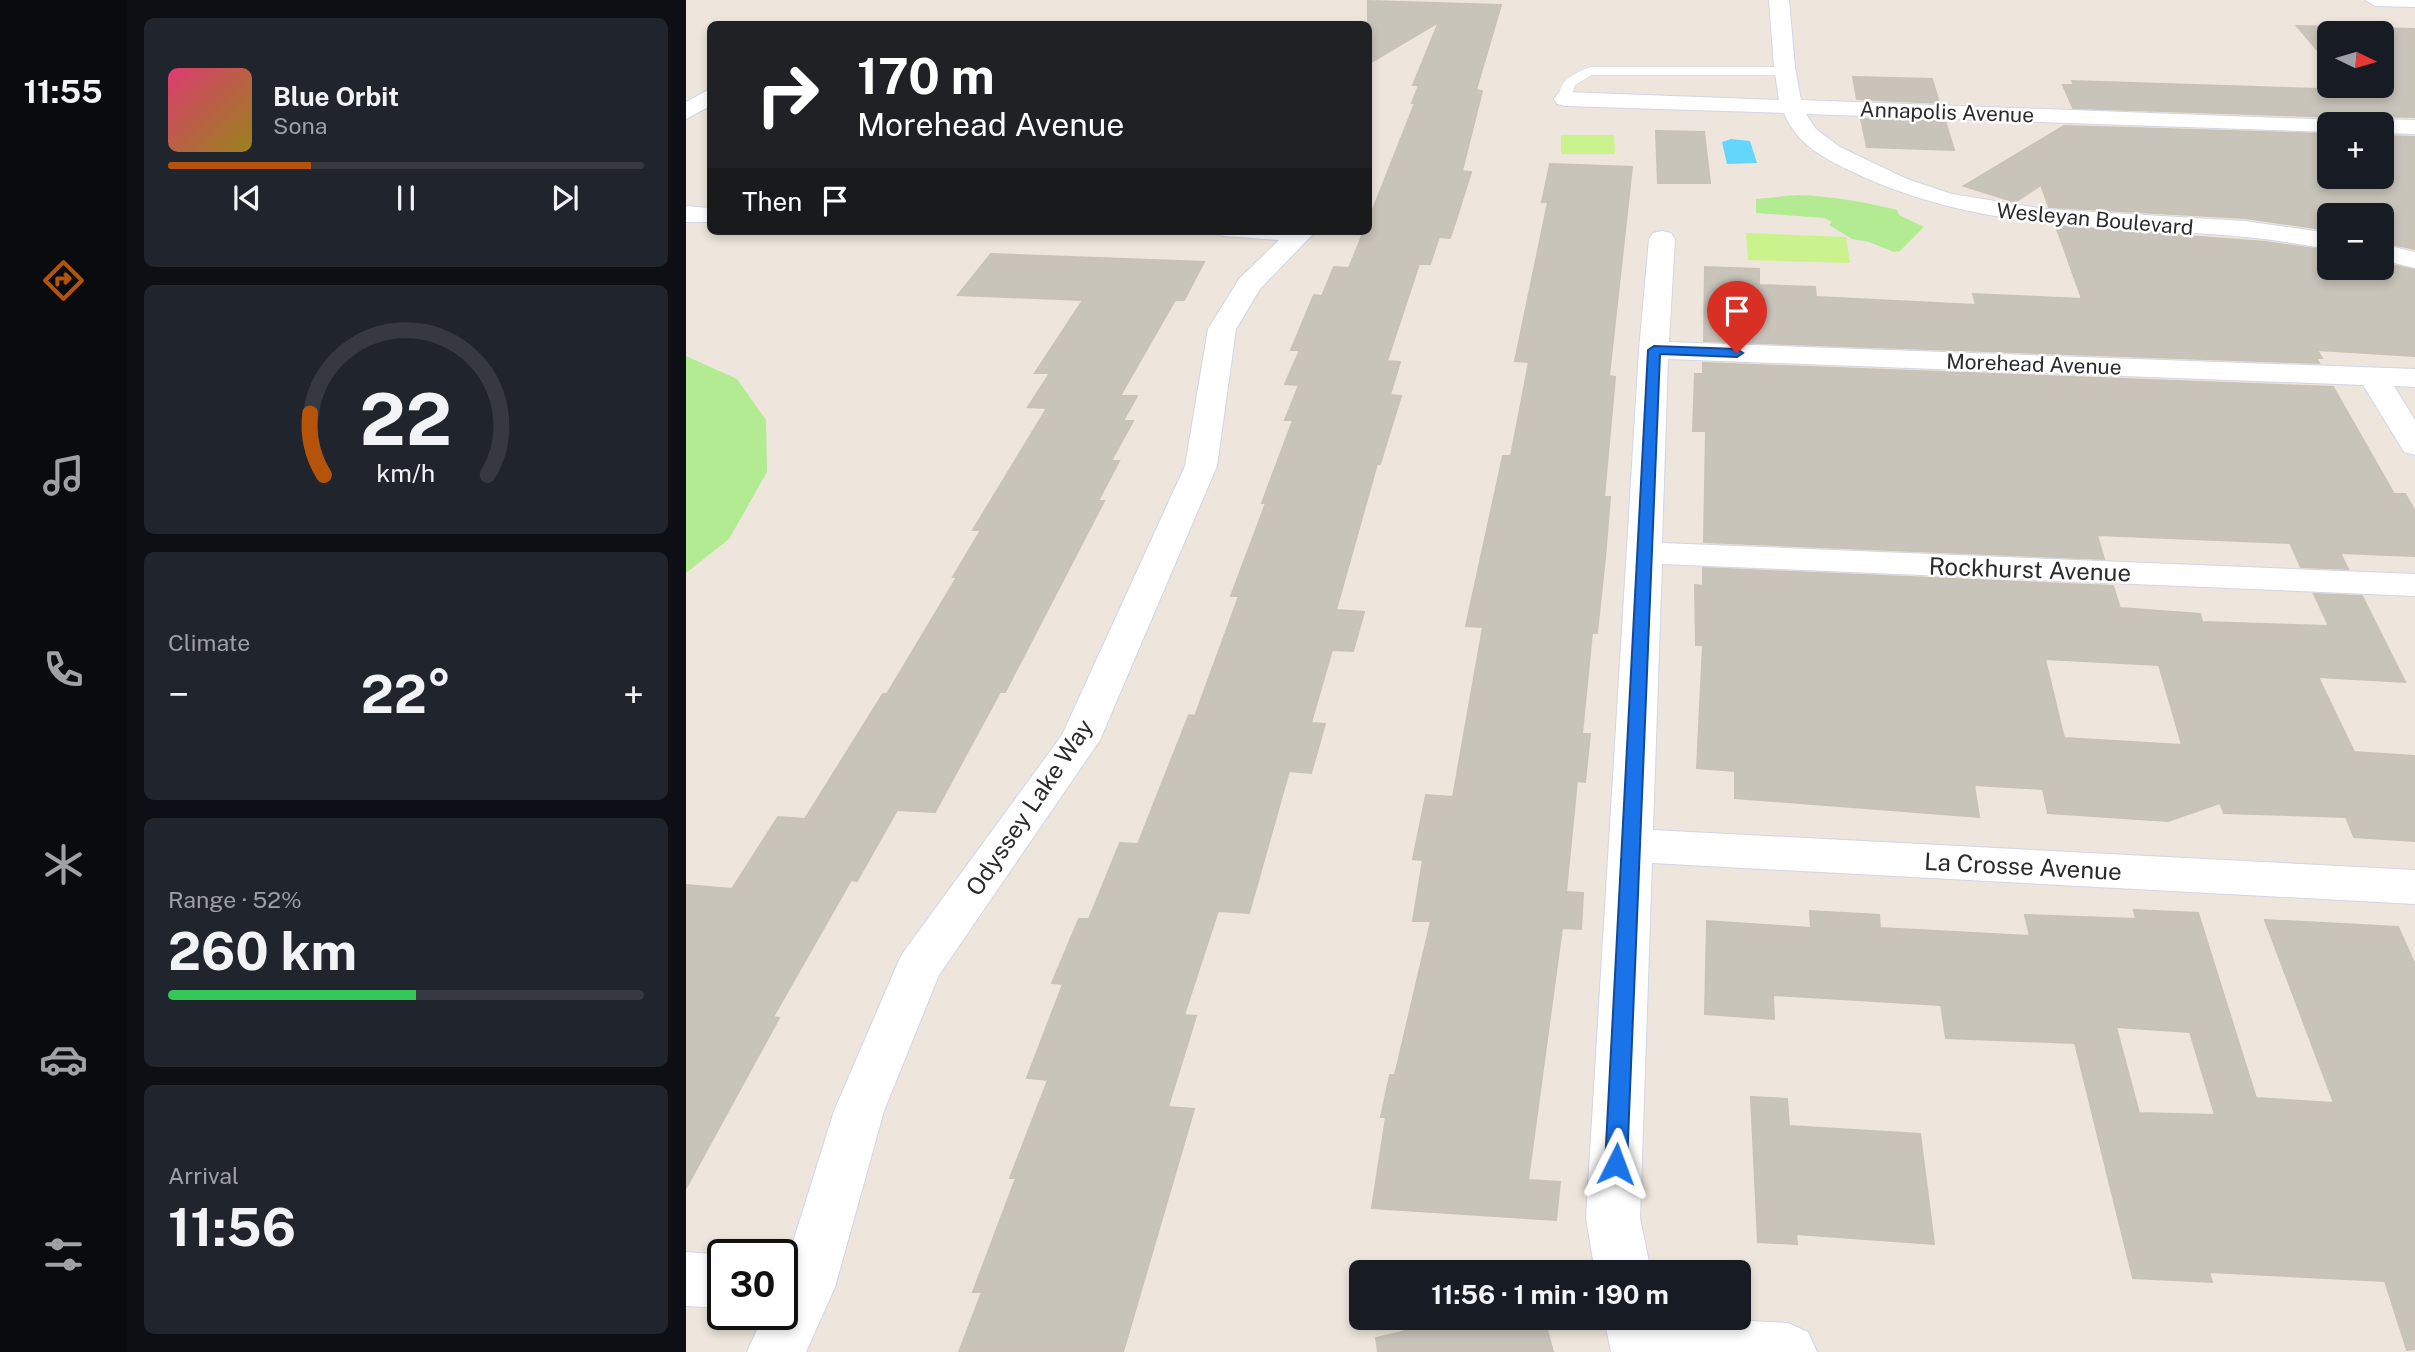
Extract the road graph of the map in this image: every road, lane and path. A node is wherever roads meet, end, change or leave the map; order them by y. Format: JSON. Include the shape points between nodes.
{"nodes":[{"id":1,"x":1779,"y":0,"type":"edge"},
{"id":2,"x":2375,"y":0,"type":"edge"},
{"id":3,"x":2415,"y":1,"type":"edge"},
{"id":4,"x":1786,"y":71,"type":"junction"},
{"id":5,"x":707,"y":98,"type":"edge"},
{"id":6,"x":1565,"y":99,"type":"joint"},
{"id":7,"x":1790,"y":107,"type":"junction"},
{"id":8,"x":686,"y":112,"type":"edge"},
{"id":9,"x":2317,"y":125,"type":"edge"},
{"id":10,"x":2394,"y":126,"type":"edge"},
{"id":11,"x":2415,"y":127,"type":"edge"},
{"id":12,"x":686,"y":214,"type":"edge"},
{"id":13,"x":707,"y":215,"type":"edge"},
{"id":14,"x":1300,"y":235,"type":"edge"},
{"id":15,"x":1662,"y":239,"type":"dead end"},
{"id":16,"x":2317,"y":239,"type":"edge"},
{"id":17,"x":2394,"y":254,"type":"edge"},
{"id":18,"x":2415,"y":260,"type":"edge"},
{"id":19,"x":1654,"y":350,"type":"junction"},
{"id":20,"x":2372,"y":377,"type":"junction"},
{"id":21,"x":2415,"y":379,"type":"edge"},
{"id":22,"x":2415,"y":445,"type":"edge"},
{"id":23,"x":1645,"y":553,"type":"junction"},
{"id":24,"x":2415,"y":585,"type":"edge"},
{"id":25,"x":1630,"y":845,"type":"junction"},
{"id":26,"x":2415,"y":887,"type":"edge"},
{"id":27,"x":1621,"y":1260,"type":"edge"},
{"id":28,"x":798,"y":1278,"type":"edge"},
{"id":29,"x":686,"y":1279,"type":"edge"},
{"id":30,"x":707,"y":1281,"type":"edge"},
{"id":31,"x":782,"y":1330,"type":"edge"},
{"id":32,"x":1634,"y":1331,"type":"edge"},
{"id":33,"x":776,"y":1352,"type":"edge"},
{"id":34,"x":1788,"y":1352,"type":"edge"}],
"edges":[{"from":1,"to":4,"type":"street","name":"Wesleyan Boulevard"},
{"from":2,"to":3,"type":"street"},
{"from":4,"to":6,"type":"lane","via":[[1591,71],[1575,76]]},
{"from":4,"to":7,"type":"street","name":"Wesleyan Boulevard"},
{"from":5,"to":8,"type":"street"},
{"from":6,"to":7,"type":"street","name":"Annapolis Avenue"},
{"from":7,"to":9,"type":"street","name":"Annapolis Avenue"},
{"from":7,"to":16,"type":"street","name":"Wesleyan Boulevard","via":[[1804,131],[1827,149],[1887,182],[1948,202],[2015,216],[2245,229]]},
{"from":10,"to":11,"type":"street"},
{"from":12,"to":13,"type":"street"},
{"from":14,"to":28,"type":"street","name":"Odyssey Lake Way","via":[[1249,285],[1222,329],[1201,466],[1080,740],[919,967],[859,1111]]},
{"from":15,"to":19,"type":"street"},
{"from":17,"to":18,"type":"street"},
{"from":19,"to":20,"type":"street","name":"Morehead Avenue"},
{"from":19,"to":23,"type":"street"},
{"from":20,"to":21,"type":"street","name":"Morehead Avenue"},
{"from":20,"to":22,"type":"street"},
{"from":23,"to":24,"type":"street","name":"Rockhurst Avenue"},
{"from":23,"to":25,"type":"street"},
{"from":25,"to":26,"type":"street","name":"La Crosse Avenue"},
{"from":25,"to":27,"type":"street","via":[[1613,1218]]},
{"from":29,"to":30,"type":"street"},
{"from":31,"to":33,"type":"street","name":"Odyssey Lake Way"},
{"from":32,"to":34,"type":"street"}]}
